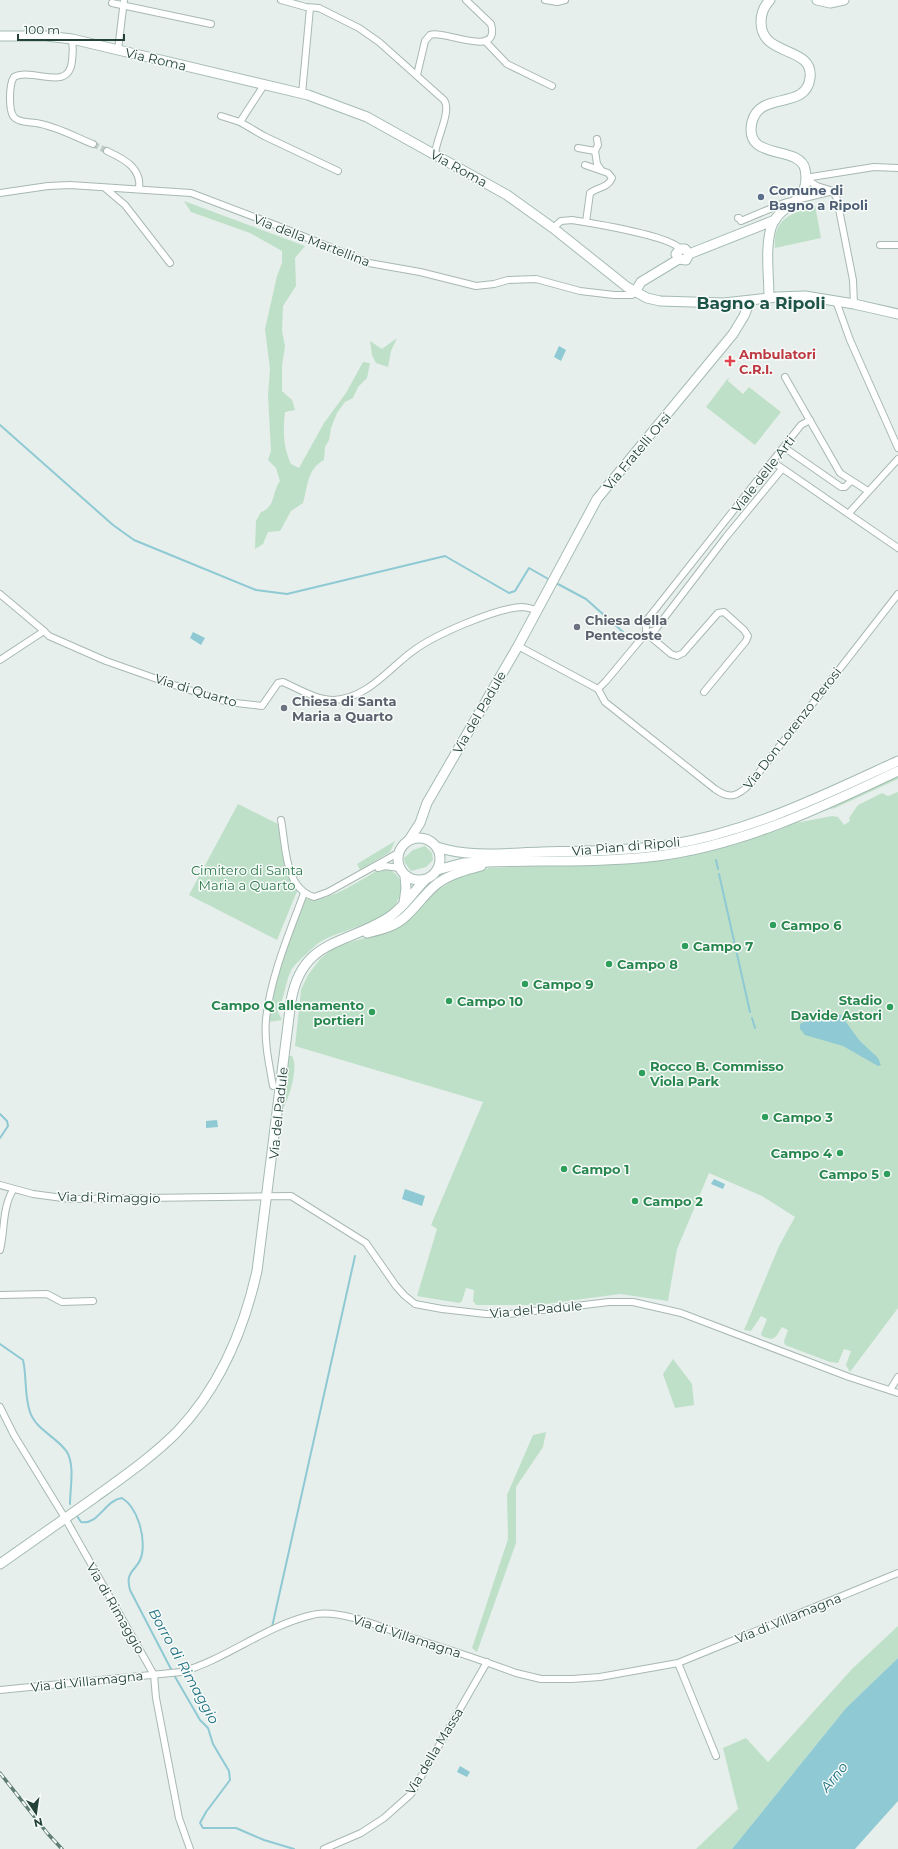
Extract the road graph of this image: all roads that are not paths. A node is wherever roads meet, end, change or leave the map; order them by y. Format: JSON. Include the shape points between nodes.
{"nodes":[{"id":1,"x":281,"y":0,"type":"edge"},
{"id":2,"x":466,"y":0,"type":"edge"},
{"id":3,"x":545,"y":0,"type":"edge"},
{"id":4,"x":565,"y":0,"type":"edge"},
{"id":5,"x":770,"y":0,"type":"edge"},
{"id":6,"x":817,"y":0,"type":"edge"},
{"id":7,"x":844,"y":0,"type":"edge"},
{"id":8,"x":124,"y":2,"type":"edge"},
{"id":9,"x":112,"y":3,"type":"dead end"},
{"id":10,"x":310,"y":8,"type":"junction"},
{"id":11,"x":211,"y":24,"type":"dead end"},
{"id":12,"x":0,"y":36,"type":"edge"},
{"id":13,"x":72,"y":39,"type":"junction"},
{"id":14,"x":485,"y":41,"type":"junction"},
{"id":15,"x":118,"y":50,"type":"junction"},
{"id":16,"x":417,"y":75,"type":"junction"},
{"id":17,"x":264,"y":84,"type":"junction"},
{"id":18,"x":552,"y":86,"type":"dead end"},
{"id":19,"x":302,"y":94,"type":"junction"},
{"id":20,"x":221,"y":116,"type":"dead end"},
{"id":21,"x":240,"y":122,"type":"junction"},
{"id":22,"x":597,"y":139,"type":"dead end"},
{"id":23,"x":94,"y":144,"type":"tunnel mouth"},
{"id":24,"x":578,"y":148,"type":"dead end"},
{"id":25,"x":107,"y":151,"type":"tunnel mouth"},
{"id":26,"x":595,"y":151,"type":"junction"},
{"id":27,"x":435,"y":154,"type":"junction"},
{"id":28,"x":585,"y":165,"type":"dead end"},
{"id":29,"x":898,"y":168,"type":"edge"},
{"id":30,"x":601,"y":170,"type":"junction"},
{"id":31,"x":338,"y":172,"type":"dead end"},
{"id":32,"x":805,"y":178,"type":"junction"},
{"id":33,"x":106,"y":188,"type":"junction"},
{"id":34,"x":140,"y":189,"type":"junction"},
{"id":35,"x":833,"y":191,"type":"junction"},
{"id":36,"x":0,"y":193,"type":"edge"},
{"id":37,"x":798,"y":200,"type":"junction"},
{"id":38,"x":738,"y":218,"type":"dead end"},
{"id":39,"x":775,"y":220,"type":"junction"},
{"id":40,"x":586,"y":222,"type":"junction"},
{"id":41,"x":553,"y":228,"type":"junction"},
{"id":42,"x":880,"y":244,"type":"dead end"},
{"id":43,"x":898,"y":245,"type":"edge"},
{"id":44,"x":680,"y":248,"type":"junction"},
{"id":45,"x":689,"y":254,"type":"junction"},
{"id":46,"x":679,"y":260,"type":"junction"},
{"id":47,"x":170,"y":262,"type":"dead end"},
{"id":48,"x":635,"y":292,"type":"junction"},
{"id":49,"x":769,"y":298,"type":"junction"},
{"id":50,"x":750,"y":301,"type":"junction"},
{"id":51,"x":836,"y":301,"type":"junction"},
{"id":52,"x":854,"y":304,"type":"junction"},
{"id":53,"x":898,"y":314,"type":"edge"},
{"id":54,"x":785,"y":377,"type":"dead end"},
{"id":55,"x":810,"y":420,"type":"junction"},
{"id":56,"x":785,"y":448,"type":"junction"},
{"id":57,"x":898,"y":448,"type":"edge"},
{"id":58,"x":898,"y":459,"type":"edge"},
{"id":59,"x":773,"y":462,"type":"junction"},
{"id":60,"x":782,"y":469,"type":"junction"},
{"id":61,"x":851,"y":481,"type":"junction"},
{"id":62,"x":868,"y":491,"type":"junction"},
{"id":63,"x":849,"y":513,"type":"junction"},
{"id":64,"x":719,"y":531,"type":"junction"},
{"id":65,"x":726,"y":537,"type":"junction"},
{"id":66,"x":898,"y":548,"type":"edge"},
{"id":67,"x":0,"y":594,"type":"edge"},
{"id":68,"x":898,"y":594,"type":"edge"},
{"id":69,"x":537,"y":610,"type":"junction"},
{"id":70,"x":44,"y":632,"type":"junction"},
{"id":71,"x":646,"y":633,"type":"junction"},
{"id":72,"x":518,"y":646,"type":"junction"},
{"id":73,"x":0,"y":660,"type":"edge"},
{"id":74,"x":598,"y":689,"type":"junction"},
{"id":75,"x":704,"y":692,"type":"dead end"},
{"id":76,"x":898,"y":761,"type":"edge"},
{"id":77,"x":898,"y":772,"type":"edge"},
{"id":78,"x":424,"y":814,"type":"junction"},
{"id":79,"x":281,"y":820,"type":"dead end"},
{"id":80,"x":427,"y":839,"type":"junction"},
{"id":81,"x":410,"y":840,"type":"junction"},
{"id":82,"x":437,"y":847,"type":"junction"},
{"id":83,"x":398,"y":853,"type":"junction"},
{"id":84,"x":495,"y":863,"type":"junction"},
{"id":85,"x":399,"y":868,"type":"junction"},
{"id":86,"x":437,"y":870,"type":"junction"},
{"id":87,"x":365,"y":872,"type":"junction"},
{"id":88,"x":405,"y":876,"type":"junction"},
{"id":89,"x":425,"y":880,"type":"junction"},
{"id":90,"x":303,"y":892,"type":"junction"},
{"id":91,"x":404,"y":903,"type":"junction"},
{"id":92,"x":352,"y":935,"type":"junction"},
{"id":93,"x":272,"y":1086,"type":"dead end"},
{"id":94,"x":0,"y":1185,"type":"edge"},
{"id":95,"x":13,"y":1190,"type":"junction"},
{"id":96,"x":268,"y":1196,"type":"junction"},
{"id":97,"x":0,"y":1250,"type":"edge"},
{"id":98,"x":0,"y":1295,"type":"edge"},
{"id":99,"x":93,"y":1300,"type":"dead end"},
{"id":100,"x":898,"y":1377,"type":"edge"},
{"id":101,"x":890,"y":1390,"type":"junction"},
{"id":102,"x":898,"y":1393,"type":"edge"},
{"id":103,"x":0,"y":1407,"type":"edge"},
{"id":104,"x":67,"y":1517,"type":"junction"},
{"id":105,"x":0,"y":1564,"type":"edge"},
{"id":106,"x":898,"y":1574,"type":"edge"},
{"id":107,"x":487,"y":1662,"type":"junction"},
{"id":108,"x":678,"y":1663,"type":"junction"},
{"id":109,"x":154,"y":1675,"type":"junction"},
{"id":110,"x":0,"y":1690,"type":"edge"},
{"id":111,"x":716,"y":1756,"type":"dead end"},
{"id":112,"x":190,"y":1849,"type":"edge"},
{"id":113,"x":324,"y":1849,"type":"edge"}],
"edges":[{"from":1,"to":10,"type":"street"},
{"from":2,"to":14,"type":"street","via":[[491,24],[492,32]]},
{"from":3,"to":4,"type":"street"},
{"from":5,"to":32,"type":"main road","via":[[761,16],[764,35],[773,45],[804,61],[810,77],[808,86],[800,95],[772,102],[757,112],[752,123],[752,131],[756,143],[762,148],[800,161],[804,167]]},
{"from":6,"to":7,"type":"main road","via":[[830,3]]},
{"from":8,"to":9,"type":"street"},
{"from":8,"to":11,"type":"street"},
{"from":8,"to":15,"type":"street"},
{"from":10,"to":16,"type":"street","via":[[319,8],[359,28]]},
{"from":10,"to":19,"type":"street"},
{"from":12,"to":13,"type":"main road","name":"Via Roma"},
{"from":13,"to":15,"type":"main road","name":"Via Roma"},
{"from":13,"to":23,"type":"street","via":[[72,68],[67,74],[58,78],[23,75],[14,77],[11,85],[11,113],[20,121],[48,126]]},
{"from":14,"to":16,"type":"street","via":[[474,43],[437,33],[430,35],[425,41]]},
{"from":14,"to":18,"type":"street","via":[[507,64]]},
{"from":15,"to":17,"type":"main road","name":"Via Roma"},
{"from":16,"to":27,"type":"street","via":[[448,107]]},
{"from":17,"to":19,"type":"main road","name":"Via Roma"},
{"from":17,"to":21,"type":"street"},
{"from":19,"to":27,"type":"main road","name":"Via Roma","via":[[367,117]]},
{"from":20,"to":21,"type":"street"},
{"from":21,"to":31,"type":"street"},
{"from":22,"to":26,"type":"street"},
{"from":24,"to":26,"type":"street"},
{"from":25,"to":34,"type":"street","via":[[124,159],[135,169],[140,180]]},
{"from":26,"to":30,"type":"street","via":[[597,164]]},
{"from":27,"to":41,"type":"main road","name":"Via Roma","via":[[507,195]]},
{"from":28,"to":30,"type":"street"},
{"from":29,"to":32,"type":"street","via":[[874,167]]},
{"from":30,"to":40,"type":"street","via":[[612,178],[606,187],[590,193]]},
{"from":32,"to":35,"type":"street","via":[[817,186]]},
{"from":32,"to":37,"type":"main road","via":[[803,193]]},
{"from":33,"to":34,"type":"street","name":"Via della Martellina"},
{"from":33,"to":36,"type":"street","name":"Via della Martellina","via":[[48,186]]},
{"from":33,"to":47,"type":"street","via":[[124,205]]},
{"from":34,"to":48,"type":"street","name":"Via della Martellina","via":[[191,193],[369,263],[476,286],[536,279],[580,291],[614,295],[632,295]]},
{"from":35,"to":37,"type":"street"},
{"from":35,"to":52,"type":"street","via":[[838,199],[853,280]]},
{"from":37,"to":38,"type":"street","via":[[784,203],[741,221]]},
{"from":37,"to":39,"type":"main road"},
{"from":39,"to":45,"type":"main road"},
{"from":39,"to":49,"type":"main road","via":[[769,240]]},
{"from":40,"to":41,"type":"street","via":[[561,221]]},
{"from":40,"to":44,"type":"street","via":[[656,237],[674,243]]},
{"from":41,"to":48,"type":"main road","name":"Via Roma"},
{"from":42,"to":43,"type":"street"},
{"from":44,"to":45,"type":"main road"},
{"from":44,"to":46,"type":"main road","via":[[676,254]]},
{"from":45,"to":46,"type":"main road","via":[[686,260]]},
{"from":46,"to":48,"type":"main road","via":[[641,282]]},
{"from":48,"to":50,"type":"main road","name":"Via Roma","via":[[660,301]]},
{"from":49,"to":50,"type":"main road","name":"Via Roma"},
{"from":49,"to":51,"type":"main road","name":"Via Roma","via":[[796,296]]},
{"from":50,"to":69,"type":"main road","name":"Via Fratelli Orsi","via":[[733,334],[597,499]]},
{"from":51,"to":52,"type":"main road","name":"Via Roma"},
{"from":51,"to":57,"type":"street","via":[[850,340]]},
{"from":52,"to":53,"type":"main road","name":"Via Roma"},
{"from":54,"to":55,"type":"street"},
{"from":55,"to":56,"type":"street","name":"Viale delle Arti","via":[[801,425]]},
{"from":55,"to":61,"type":"street","via":[[838,470]]},
{"from":56,"to":59,"type":"street","name":"Viale delle Arti"},
{"from":56,"to":61,"type":"street","via":[[841,487],[845,487]]},
{"from":58,"to":62,"type":"street"},
{"from":59,"to":60,"type":"street"},
{"from":59,"to":64,"type":"street","name":"Viale delle Arti"},
{"from":60,"to":63,"type":"street"},
{"from":60,"to":65,"type":"street","name":"Viale delle Arti"},
{"from":61,"to":62,"type":"street"},
{"from":62,"to":63,"type":"street"},
{"from":63,"to":66,"type":"street"},
{"from":64,"to":65,"type":"street"},
{"from":64,"to":71,"type":"street","name":"Viale delle Arti","via":[[646,622]]},
{"from":65,"to":71,"type":"street","name":"Viale delle Arti","via":[[655,630]]},
{"from":67,"to":70,"type":"street"},
{"from":68,"to":74,"type":"street","name":"Via Don Lorenzo Perosi","via":[[750,784],[738,795],[725,796],[715,789],[605,702]]},
{"from":69,"to":70,"type":"street","name":"Via di Quarto","via":[[522,607],[511,609],[484,617],[432,639],[413,650],[375,684],[356,694],[335,700],[323,699],[283,682],[278,683],[262,706],[227,702],[174,685],[106,661]]},
{"from":69,"to":72,"type":"main road","name":"Via del Padule"},
{"from":70,"to":73,"type":"street"},
{"from":71,"to":74,"type":"street","name":"Viale delle Arti"},
{"from":71,"to":75,"type":"street","via":[[677,656],[683,653],[718,613],[724,612],[744,630],[748,636],[746,641]]},
{"from":72,"to":74,"type":"street"},
{"from":72,"to":78,"type":"main road","name":"Via del Padule","via":[[427,803]]},
{"from":76,"to":82,"type":"main road","name":"Via Pian di Ripoli","via":[[775,817],[676,843],[627,849],[471,854],[460,854]]},
{"from":77,"to":84,"type":"main road","name":"Via Pian di Ripoli","via":[[781,824],[714,845],[658,856],[625,859]]},
{"from":78,"to":80,"type":"main road","name":"Via del Padule"},
{"from":78,"to":81,"type":"main road","name":"Via del Padule"},
{"from":79,"to":90,"type":"street","via":[[291,875]]},
{"from":80,"to":81,"type":"main road"},
{"from":80,"to":82,"type":"main road"},
{"from":81,"to":83,"type":"main road","name":"Via del Padule"},
{"from":82,"to":86,"type":"main road","via":[[440,859]]},
{"from":83,"to":85,"type":"main road"},
{"from":83,"to":87,"type":"street","name":"Via del Padule"},
{"from":84,"to":86,"type":"main road","name":"Via Pian di Ripoli","via":[[463,863]]},
{"from":84,"to":92,"type":"main road","name":"Via Pian di Ripoli","via":[[444,879],[405,917],[392,925]]},
{"from":85,"to":87,"type":"street","name":"Via del Padule","via":[[385,866]]},
{"from":85,"to":88,"type":"main road"},
{"from":86,"to":89,"type":"main road","name":"Via del Padule"},
{"from":87,"to":90,"type":"street","name":"Via del Padule","via":[[317,897]]},
{"from":88,"to":89,"type":"main road"},
{"from":88,"to":91,"type":"main road"},
{"from":89,"to":91,"type":"main road","name":"Via del Padule"},
{"from":90,"to":93,"type":"street","name":"Via del Padule","via":[[272,978],[266,1020]]},
{"from":91,"to":92,"type":"main road","name":"Via del Padule","via":[[387,918]]},
{"from":92,"to":96,"type":"main road","name":"Via del Padule","via":[[324,948],[303,969],[295,984]]},
{"from":94,"to":95,"type":"street","name":"Via di Rimaggio"},
{"from":95,"to":96,"type":"street","name":"Via di Rimaggio","via":[[70,1199]]},
{"from":95,"to":97,"type":"street","via":[[6,1205],[4,1236]]},
{"from":96,"to":101,"type":"street","name":"Via del Padule","via":[[295,1197],[362,1240],[400,1291],[415,1304],[486,1314],[509,1314],[609,1302],[633,1302],[681,1313],[848,1377]]},
{"from":96,"to":104,"type":"main road","via":[[257,1271],[249,1305],[227,1359],[208,1392],[186,1421],[161,1447],[135,1469]]},
{"from":98,"to":99,"type":"street","via":[[47,1294],[62,1302]]},
{"from":100,"to":101,"type":"street"},
{"from":101,"to":102,"type":"street","name":"Via del Padule"},
{"from":103,"to":104,"type":"street","name":"Via di Rimaggio","via":[[14,1436]]},
{"from":104,"to":105,"type":"main road"},
{"from":104,"to":109,"type":"street","name":"Via di Rimaggio"},
{"from":106,"to":108,"type":"street","name":"Via di Villamagna"},
{"from":107,"to":108,"type":"street","name":"Via di Villamagna","via":[[541,1679],[600,1677]]},
{"from":107,"to":109,"type":"street","name":"Via di Villamagna","via":[[355,1618],[313,1614],[281,1626],[197,1668]]},
{"from":107,"to":113,"type":"street","name":"Via della Massa","via":[[411,1794],[384,1818],[361,1833]]},
{"from":108,"to":111,"type":"street"},
{"from":109,"to":110,"type":"street","name":"Via di Villamagna"},
{"from":109,"to":112,"type":"street","name":"Via di Rimaggio","via":[[179,1818]]}]}
